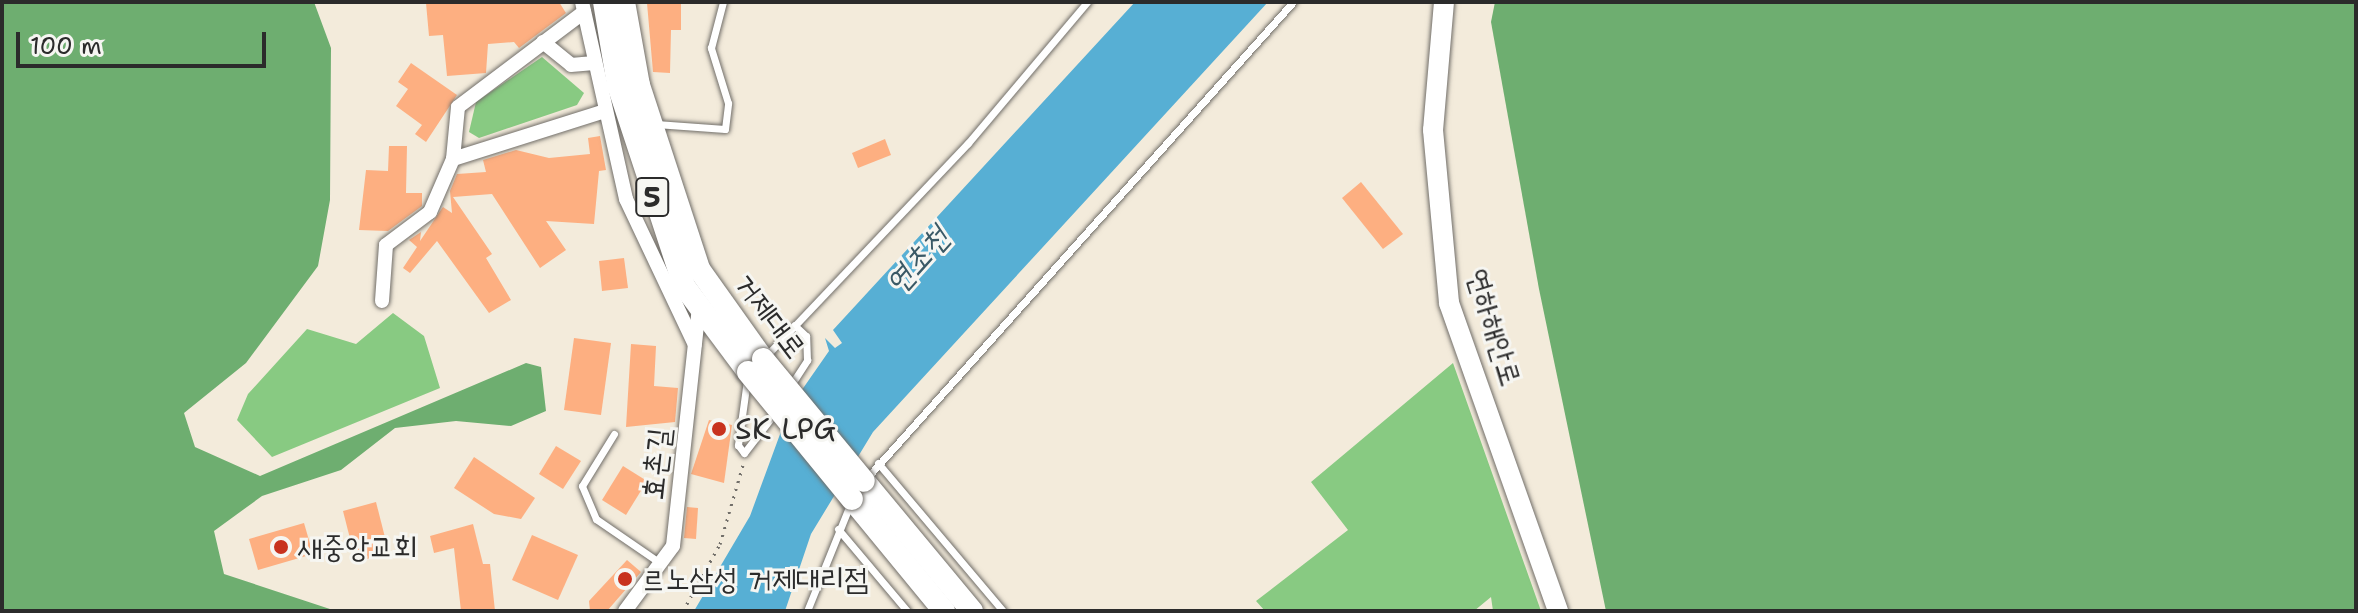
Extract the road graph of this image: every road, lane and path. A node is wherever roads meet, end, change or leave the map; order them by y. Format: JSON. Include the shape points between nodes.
{"nodes":[{"id":1,"x":624,"y":2,"type":"edge"},
{"id":2,"x":723,"y":2,"type":"edge"},
{"id":3,"x":1087,"y":2,"type":"edge"},
{"id":4,"x":1293,"y":2,"type":"edge"},
{"id":5,"x":1444,"y":2,"type":"edge"},
{"id":6,"x":590,"y":5,"type":"edge"},
{"id":7,"x":543,"y":42,"type":"junction"},
{"id":8,"x":594,"y":63,"type":"junction"},
{"id":9,"x":605,"y":111,"type":"junction"},
{"id":10,"x":650,"y":123,"type":"junction"},
{"id":11,"x":453,"y":159,"type":"junction"},
{"id":12,"x":382,"y":301,"type":"dead end"},
{"id":13,"x":699,"y":306,"type":"junction"},
{"id":14,"x":794,"y":325,"type":"junction"},
{"id":15,"x":695,"y":345,"type":"junction"},
{"id":16,"x":755,"y":366,"type":"junction"},
{"id":17,"x":614,"y":434,"type":"dead end"},
{"id":18,"x":744,"y":453,"type":"junction"},
{"id":19,"x":878,"y":463,"type":"junction"},
{"id":20,"x":858,"y":490,"type":"junction"},
{"id":21,"x":838,"y":529,"type":"junction"},
{"id":22,"x":660,"y":563,"type":"junction"},
{"id":23,"x":625,"y":611,"type":"edge"},
{"id":24,"x":683,"y":611,"type":"edge"},
{"id":25,"x":807,"y":611,"type":"edge"},
{"id":26,"x":907,"y":611,"type":"edge"},
{"id":27,"x":944,"y":611,"type":"edge"},
{"id":28,"x":972,"y":611,"type":"edge"},
{"id":29,"x":1003,"y":611,"type":"edge"},
{"id":30,"x":1558,"y":611,"type":"edge"}],
"edges":[{"from":1,"to":10,"type":"main road","name":"거제대로","number":"5"},
{"from":2,"to":10,"type":"lane","via":[[711,48],[728,103],[725,129]]},
{"from":3,"to":14,"type":"lane","via":[[968,143]]},
{"from":4,"to":19,"type":"lane"},
{"from":5,"to":30,"type":"street","name":"연하해안로","via":[[1433,130],[1449,303]]},
{"from":6,"to":7,"type":"street"},
{"from":6,"to":8,"type":"street"},
{"from":6,"to":13,"type":"main road","name":"거제대로","number":"5","via":[[657,213]]},
{"from":7,"to":8,"type":"street","via":[[571,65]]},
{"from":7,"to":11,"type":"street","via":[[458,107]]},
{"from":8,"to":9,"type":"street"},
{"from":9,"to":11,"type":"street"},
{"from":9,"to":15,"type":"street","via":[[626,199]]},
{"from":10,"to":16,"type":"main road","name":"거제대로","number":"5","via":[[699,269]]},
{"from":11,"to":12,"type":"street","via":[[430,212],[386,245]]},
{"from":13,"to":15,"type":"street","name":"효촌길"},
{"from":13,"to":16,"type":"main road","name":"거제대로","number":"5"},
{"from":14,"to":16,"type":"lane"},
{"from":14,"to":18,"type":"lane","via":[[806,336],[807,360],[758,444]]},
{"from":15,"to":22,"type":"street","name":"효촌길","via":[[673,546]]},
{"from":16,"to":18,"type":"lane","via":[[738,445]]},
{"from":16,"to":20,"type":"main road","name":"거제대로","number":"5","bridge":true},
{"from":17,"to":22,"type":"lane","via":[[582,486],[596,519]]},
{"from":18,"to":24,"type":"path","via":[[720,544]]},
{"from":19,"to":20,"type":"lane"},
{"from":19,"to":29,"type":"lane"},
{"from":20,"to":21,"type":"lane"},
{"from":20,"to":27,"type":"main road","name":"거제대로","number":"5"},
{"from":20,"to":28,"type":"main road","name":"거제대로","number":"5"},
{"from":21,"to":25,"type":"lane"},
{"from":21,"to":26,"type":"lane"},
{"from":22,"to":23,"type":"street","name":"효촌길"}]}
